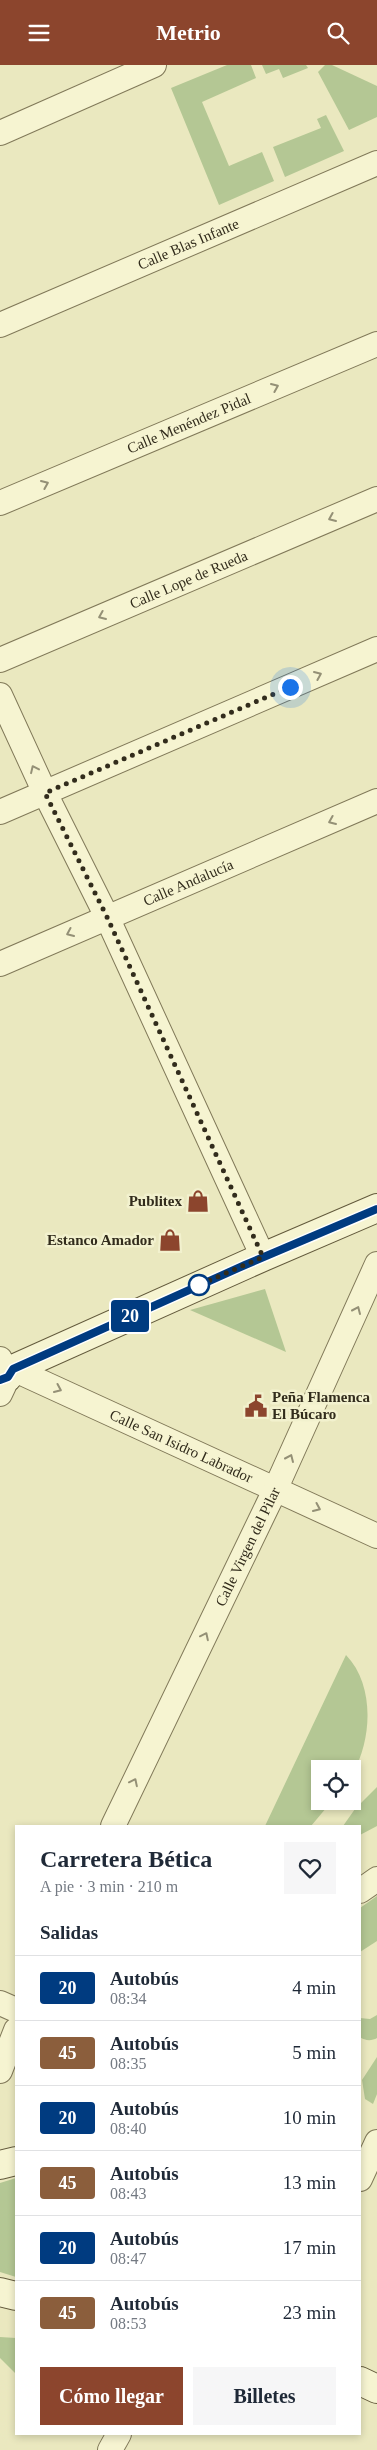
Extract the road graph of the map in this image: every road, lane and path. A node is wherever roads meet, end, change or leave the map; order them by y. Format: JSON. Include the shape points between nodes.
{"nodes":[{"id":1,"x":154,"y":65,"type":"edge"},
{"id":2,"x":0,"y":133,"type":"edge"},
{"id":3,"x":377,"y":163,"type":"edge"},
{"id":4,"x":0,"y":325,"type":"edge"},
{"id":5,"x":377,"y":343,"type":"edge"},
{"id":6,"x":377,"y":499,"type":"edge"},
{"id":7,"x":0,"y":503,"type":"edge"},
{"id":8,"x":377,"y":649,"type":"edge"},
{"id":9,"x":0,"y":660,"type":"edge"},
{"id":10,"x":0,"y":695,"type":"edge"},
{"id":11,"x":45,"y":793,"type":"junction"},
{"id":12,"x":377,"y":801,"type":"edge"},
{"id":13,"x":0,"y":812,"type":"edge"},
{"id":14,"x":107,"y":917,"type":"junction"},
{"id":15,"x":0,"y":964,"type":"edge"},
{"id":16,"x":377,"y":1209,"type":"edge"},
{"id":17,"x":263,"y":1257,"type":"junction"},
{"id":18,"x":377,"y":1264,"type":"edge"},
{"id":19,"x":4,"y":1376,"type":"edge"},
{"id":20,"x":275,"y":1489,"type":"junction"},
{"id":21,"x":377,"y":1536,"type":"edge"},
{"id":22,"x":113,"y":1825,"type":"edge"},
{"id":23,"x":377,"y":1879,"type":"edge"},
{"id":24,"x":361,"y":1890,"type":"edge"},
{"id":25,"x":0,"y":2003,"type":"edge"},
{"id":26,"x":15,"y":2010,"type":"edge"},
{"id":27,"x":15,"y":2033,"type":"edge"},
{"id":28,"x":0,"y":2071,"type":"edge"},
{"id":29,"x":376,"y":2145,"type":"edge"},
{"id":30,"x":15,"y":2161,"type":"edge"},
{"id":31,"x":0,"y":2165,"type":"edge"},
{"id":32,"x":361,"y":2177,"type":"edge"},
{"id":33,"x":0,"y":2293,"type":"edge"},
{"id":34,"x":15,"y":2296,"type":"edge"},
{"id":35,"x":361,"y":2381,"type":"edge"},
{"id":36,"x":377,"y":2389,"type":"edge"},
{"id":37,"x":118,"y":2435,"type":"edge"},
{"id":38,"x":110,"y":2450,"type":"edge"}],
"edges":[{"from":1,"to":2,"type":"street"},
{"from":3,"to":4,"type":"street","name":"Calle Blas Infante"},
{"from":7,"to":5,"type":"street","name":"Calle Menéndez Pidal","one_way":true},
{"from":6,"to":9,"type":"street","name":"Calle Lope de Rueda","one_way":true},
{"from":11,"to":8,"type":"street","one_way":true},
{"from":11,"to":10,"type":"street","one_way":true},
{"from":11,"to":13,"type":"street"},
{"from":11,"to":14,"type":"street"},
{"from":12,"to":14,"type":"street","name":"Calle Andalucía","one_way":true},
{"from":14,"to":15,"type":"street","name":"Calle Andalucía","one_way":true},
{"from":14,"to":17,"type":"street"},
{"from":16,"to":17,"type":"street"},
{"from":17,"to":19,"type":"street"},
{"from":20,"to":18,"type":"street","name":"Calle Virgen del Pilar","one_way":true},
{"from":19,"to":20,"type":"street","name":"Calle San Isidro Labrador","one_way":true},
{"from":20,"to":21,"type":"street","name":"Calle San Isidro Labrador","one_way":true},
{"from":22,"to":20,"type":"street","name":"Calle Virgen del Pilar","one_way":true},
{"from":23,"to":24,"type":"street"},
{"from":25,"to":26,"type":"street"},
{"from":27,"to":28,"type":"street"},
{"from":29,"to":32,"type":"street"},
{"from":30,"to":31,"type":"street"},
{"from":33,"to":34,"type":"street"},
{"from":35,"to":36,"type":"street"},
{"from":37,"to":38,"type":"street"}]}
